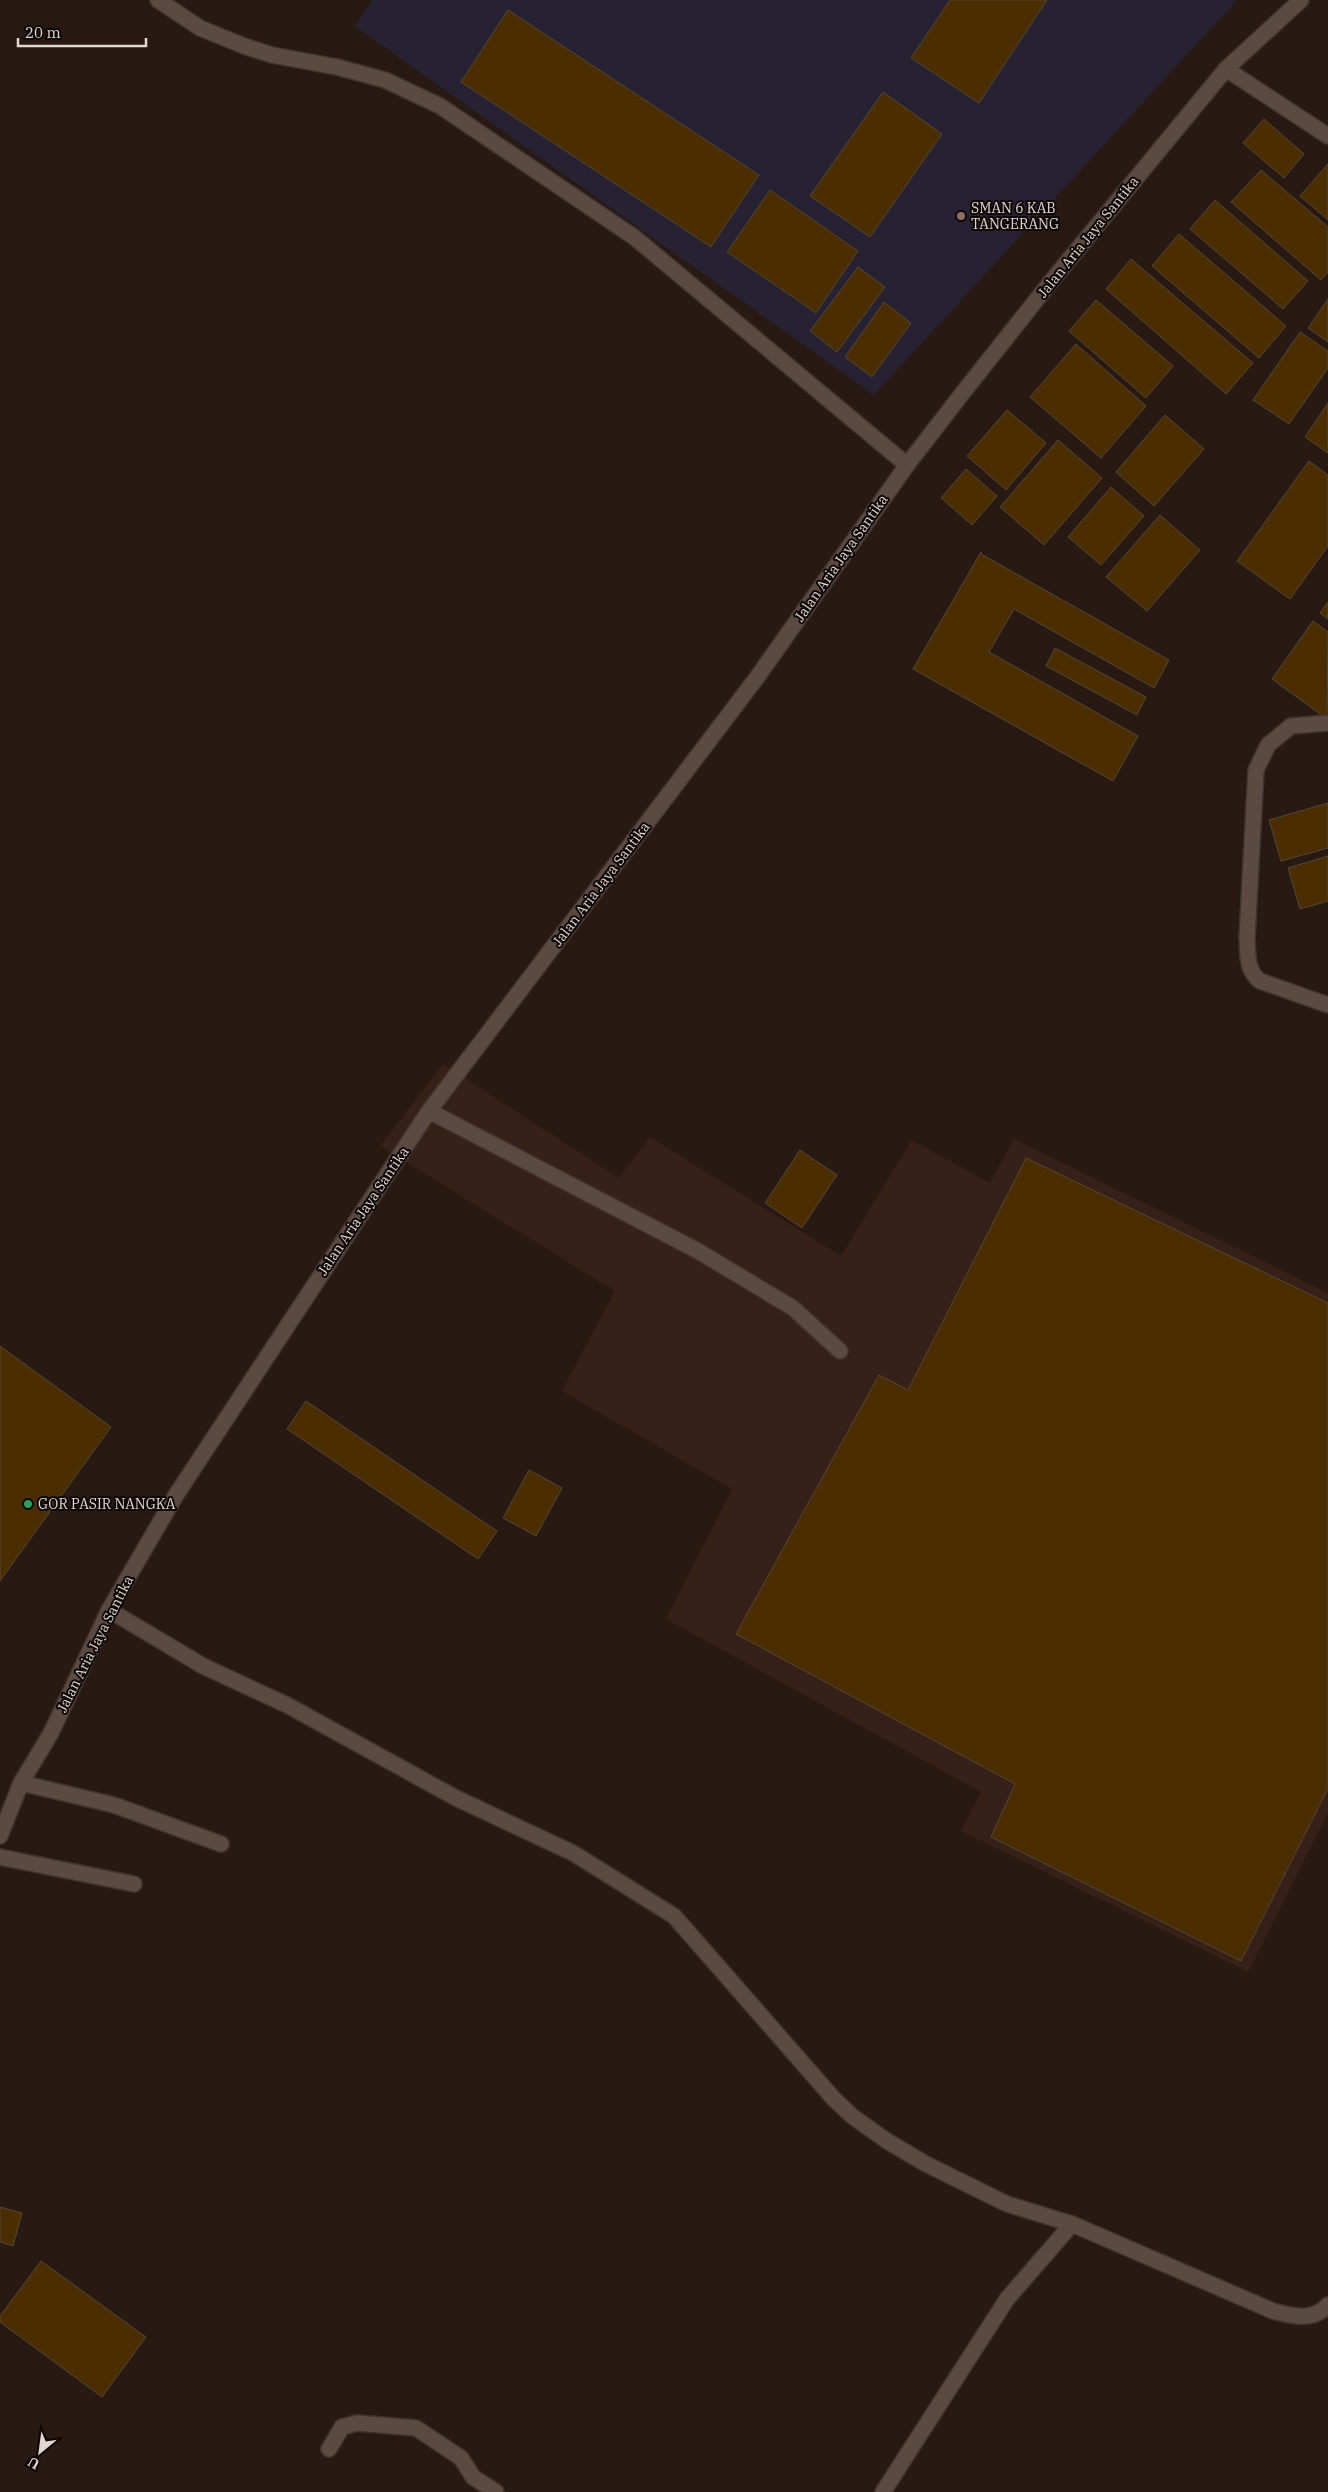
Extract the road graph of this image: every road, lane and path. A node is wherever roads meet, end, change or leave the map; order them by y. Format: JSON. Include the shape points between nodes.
{"nodes":[{"id":1,"x":158,"y":0,"type":"edge"},
{"id":2,"x":1301,"y":0,"type":"edge"},
{"id":3,"x":1226,"y":69,"type":"junction"},
{"id":4,"x":1328,"y":136,"type":"edge"},
{"id":5,"x":907,"y":464,"type":"junction"},
{"id":6,"x":1328,"y":723,"type":"edge"},
{"id":7,"x":1328,"y":1005,"type":"edge"},
{"id":8,"x":429,"y":1111,"type":"junction"},
{"id":9,"x":840,"y":1351,"type":"dead end"},
{"id":10,"x":109,"y":1610,"type":"junction"},
{"id":11,"x":21,"y":1783,"type":"junction"},
{"id":12,"x":0,"y":1836,"type":"edge"},
{"id":13,"x":221,"y":1844,"type":"dead end"},
{"id":14,"x":0,"y":1857,"type":"edge"},
{"id":15,"x":134,"y":1884,"type":"dead end"},
{"id":16,"x":1072,"y":2224,"type":"junction"},
{"id":17,"x":1328,"y":2305,"type":"edge"},
{"id":18,"x":329,"y":2449,"type":"dead end"},
{"id":19,"x":496,"y":2492,"type":"edge"},
{"id":20,"x":883,"y":2492,"type":"edge"}],
"edges":[{"from":1,"to":5,"type":"street","via":[[200,28],[244,46],[272,56],[337,67],[386,80],[440,106],[634,237]]},
{"from":2,"to":3,"type":"street","name":"Jalan Aria Jaya Santika"},
{"from":3,"to":4,"type":"street"},
{"from":3,"to":5,"type":"street","name":"Jalan Aria Jaya Santika","via":[[1049,284]]},
{"from":5,"to":8,"type":"street","name":"Jalan Aria Jaya Santika","via":[[758,676]]},
{"from":6,"to":7,"type":"street","via":[[1291,726],[1268,745],[1256,770],[1247,938],[1252,975],[1260,981]]},
{"from":8,"to":9,"type":"street","via":[[698,1251],[793,1308]]},
{"from":8,"to":10,"type":"street","name":"Jalan Aria Jaya Santika","via":[[176,1495]]},
{"from":10,"to":11,"type":"street","name":"Jalan Aria Jaya Santika","via":[[51,1734]]},
{"from":10,"to":16,"type":"street","via":[[203,1666],[287,1705],[456,1798],[573,1854],[674,1916],[772,2031],[852,2116],[926,2164],[1007,2204]]},
{"from":11,"to":12,"type":"street","name":"Jalan Aria Jaya Santika"},
{"from":11,"to":13,"type":"street","via":[[114,1805]]},
{"from":14,"to":15,"type":"street"},
{"from":16,"to":17,"type":"street","via":[[1273,2311],[1313,2316]]},
{"from":16,"to":20,"type":"street","via":[[1007,2299]]},
{"from":18,"to":19,"type":"street","via":[[342,2427],[357,2423],[416,2428],[461,2458],[474,2477]]}]}
